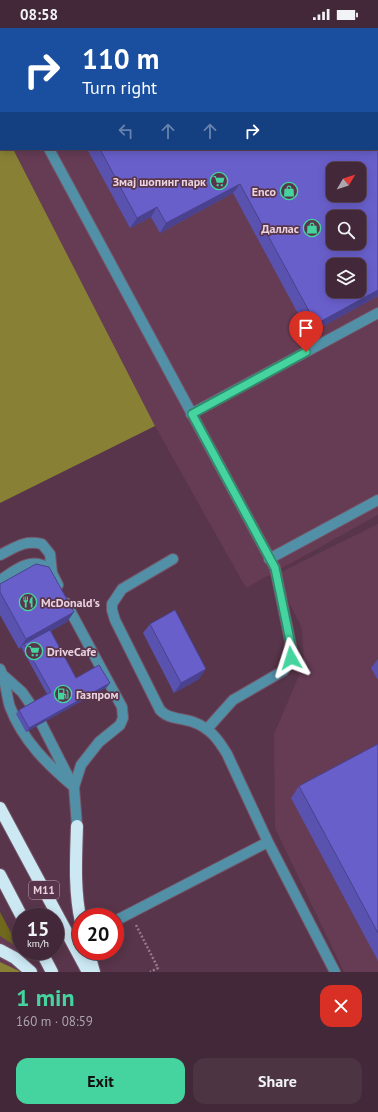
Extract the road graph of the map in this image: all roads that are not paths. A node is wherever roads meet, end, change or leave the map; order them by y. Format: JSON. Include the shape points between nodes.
{"nodes":[{"id":1,"x":50,"y":150,"type":"edge"},
{"id":2,"x":378,"y":313,"type":"edge"},
{"id":3,"x":192,"y":414,"type":"junction"},
{"id":4,"x":378,"y":500,"type":"edge"},
{"id":5,"x":0,"y":555,"type":"edge"},
{"id":6,"x":173,"y":558,"type":"dead end"},
{"id":7,"x":269,"y":559,"type":"junction"},
{"id":8,"x":52,"y":573,"type":"junction"},
{"id":9,"x":0,"y":580,"type":"edge"},
{"id":10,"x":2,"y":672,"type":"edge"},
{"id":11,"x":31,"y":705,"type":"edge"},
{"id":12,"x":41,"y":723,"type":"edge"},
{"id":13,"x":207,"y":729,"type":"junction"},
{"id":14,"x":74,"y":787,"type":"junction"},
{"id":15,"x":0,"y":808,"type":"edge"},
{"id":16,"x":77,"y":826,"type":"joint"},
{"id":17,"x":268,"y":842,"type":"junction"},
{"id":18,"x":0,"y":875,"type":"edge"},
{"id":19,"x":17,"y":908,"type":"edge"},
{"id":20,"x":78,"y":908,"type":"edge"},
{"id":21,"x":124,"y":916,"type":"edge"},
{"id":22,"x":0,"y":950,"type":"edge"},
{"id":23,"x":46,"y":960,"type":"edge"},
{"id":24,"x":91,"y":960,"type":"edge"},
{"id":25,"x":31,"y":972,"type":"edge"},
{"id":26,"x":52,"y":972,"type":"edge"},
{"id":27,"x":88,"y":972,"type":"edge"},
{"id":28,"x":94,"y":972,"type":"edge"},
{"id":29,"x":335,"y":972,"type":"edge"}],
"edges":[{"from":1,"to":3,"type":"lane"},
{"from":2,"to":3,"type":"lane"},
{"from":3,"to":7,"type":"lane"},
{"from":4,"to":7,"type":"lane"},
{"from":5,"to":8,"type":"lane","via":[[20,544],[42,544],[50,554]]},
{"from":6,"to":13,"type":"lane","via":[[122,590],[112,604],[112,610],[160,710],[167,716],[191,721]]},
{"from":7,"to":13,"type":"lane","via":[[275,568],[292,650],[291,658],[283,671],[233,700]]},
{"from":8,"to":9,"type":"lane","via":[[43,565],[31,564]]},
{"from":8,"to":14,"type":"lane","via":[[122,707],[123,718],[120,725],[99,742],[81,764]]},
{"from":10,"to":11,"type":"lane"},
{"from":10,"to":14,"type":"lane","via":[[10,706],[24,734],[51,767]]},
{"from":12,"to":14,"type":"lane"},
{"from":13,"to":17,"type":"lane","via":[[213,733],[227,754]]},
{"from":14,"to":16,"type":"lane"},
{"from":15,"to":27,"type":"highway","number":"M11"},
{"from":16,"to":20,"type":"highway"},
{"from":17,"to":21,"type":"lane"},
{"from":17,"to":29,"type":"lane"},
{"from":18,"to":19,"type":"highway","number":"M11"},
{"from":22,"to":25,"type":"highway","via":[[15,958]]},
{"from":23,"to":26,"type":"highway"},
{"from":24,"to":28,"type":"highway"}]}
